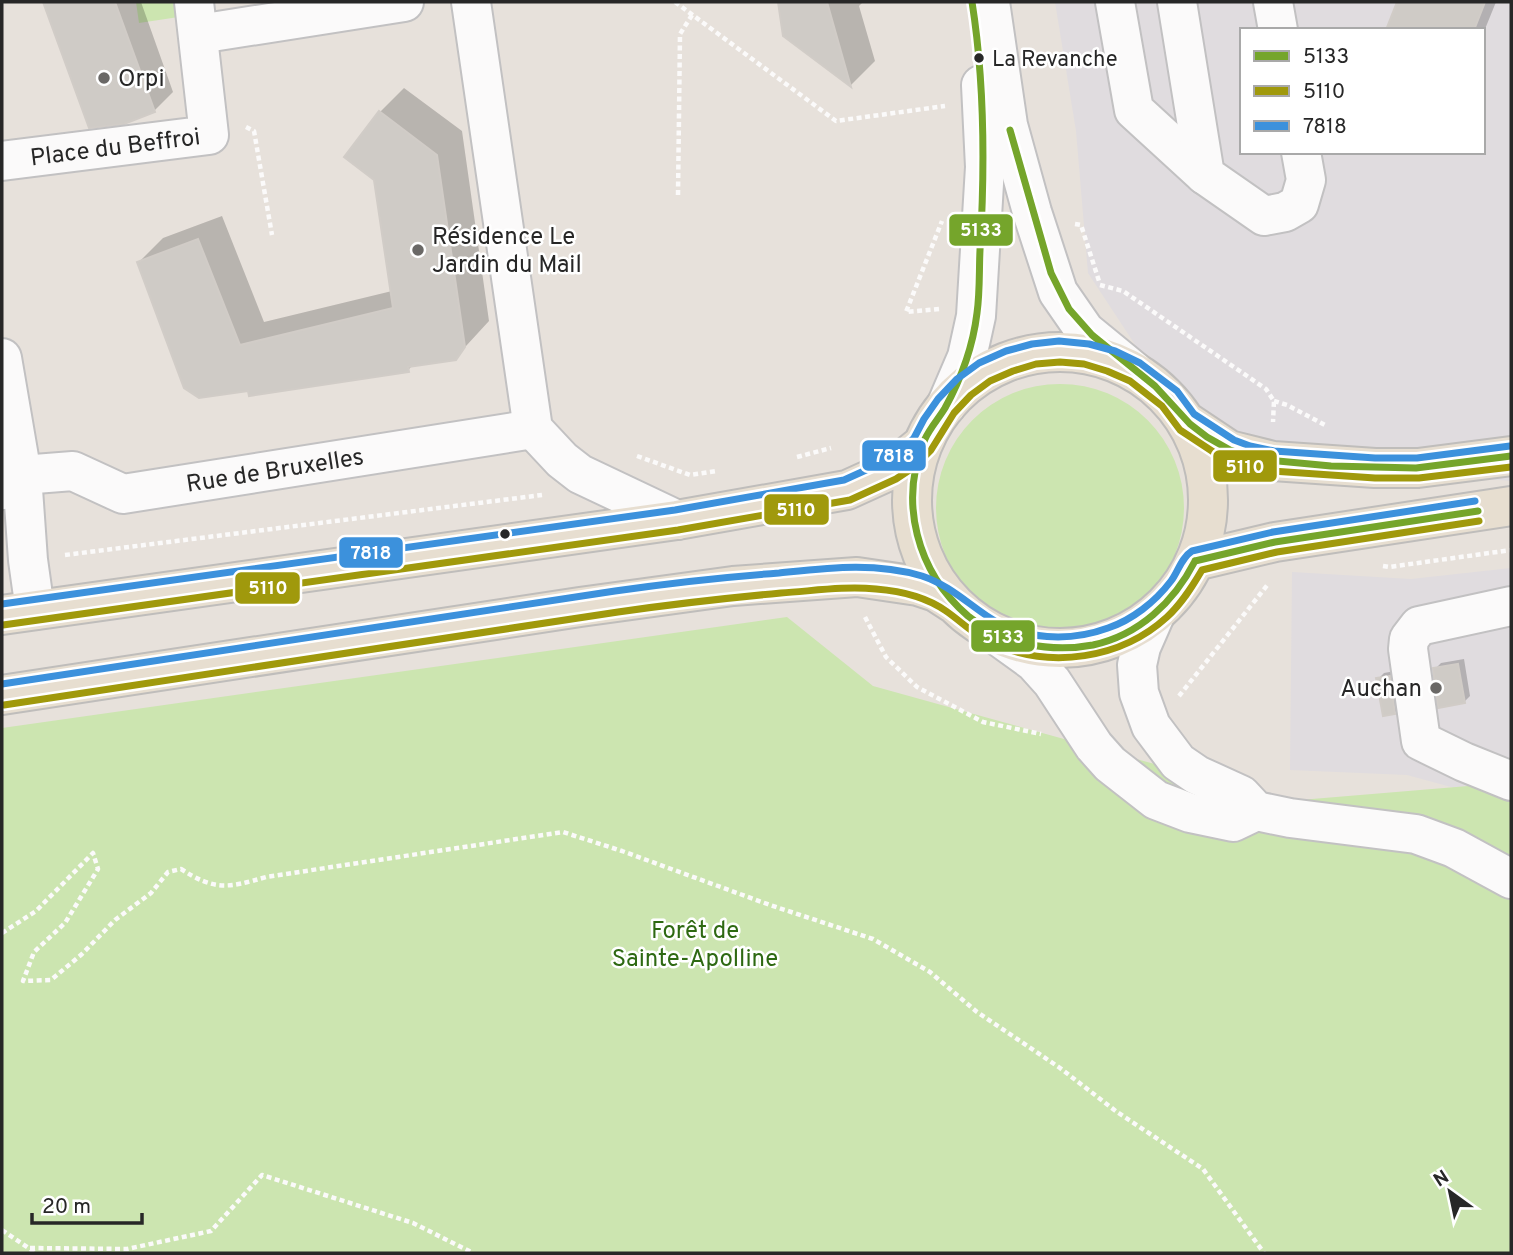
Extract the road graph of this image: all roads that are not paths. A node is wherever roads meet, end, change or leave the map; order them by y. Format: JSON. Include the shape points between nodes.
{"nodes":[{"id":1,"x":404,"y":2,"type":"edge"},
{"id":2,"x":471,"y":2,"type":"edge"},
{"id":3,"x":972,"y":2,"type":"edge"},
{"id":4,"x":990,"y":2,"type":"edge"},
{"id":5,"x":1115,"y":2,"type":"edge"},
{"id":6,"x":1177,"y":2,"type":"edge"},
{"id":7,"x":1273,"y":2,"type":"edge"},
{"id":8,"x":197,"y":18,"type":"edge"},
{"id":9,"x":1278,"y":28,"type":"edge"},
{"id":10,"x":1301,"y":154,"type":"edge"},
{"id":11,"x":2,"y":161,"type":"edge"},
{"id":12,"x":1205,"y":175,"type":"junction"},
{"id":13,"x":2,"y":358,"type":"edge"},
{"id":14,"x":1135,"y":372,"type":"junction"},
{"id":15,"x":946,"y":406,"type":"junction"},
{"id":16,"x":1187,"y":422,"type":"junction"},
{"id":17,"x":533,"y":429,"type":"junction"},
{"id":18,"x":923,"y":444,"type":"junction"},
{"id":19,"x":1511,"y":456,"type":"edge"},
{"id":20,"x":12,"y":483,"type":"edge"},
{"id":21,"x":1511,"y":506,"type":"edge"},
{"id":22,"x":677,"y":520,"type":"junction"},
{"id":23,"x":1195,"y":561,"type":"junction"},
{"id":24,"x":953,"y":603,"type":"junction"},
{"id":25,"x":1511,"y":607,"type":"edge"},
{"id":26,"x":18,"y":613,"type":"edge"},
{"id":27,"x":1155,"y":615,"type":"junction"},
{"id":28,"x":995,"y":633,"type":"junction"},
{"id":29,"x":2,"y":695,"type":"edge"},
{"id":30,"x":1511,"y":781,"type":"edge"},
{"id":31,"x":1256,"y":811,"type":"junction"},
{"id":32,"x":1511,"y":879,"type":"edge"}],
"edges":[{"from":1,"to":8,"type":"street","name":"Place du Beffroi"},
{"from":2,"to":17,"type":"street"},
{"from":3,"to":15,"type":"street","via":[[985,167],[976,316],[967,356]]},
{"from":4,"to":14,"type":"street","via":[[1008,125],[1055,282],[1085,331]]},
{"from":5,"to":12,"type":"street","via":[[1134,110]]},
{"from":6,"to":12,"type":"street"},
{"from":7,"to":9,"type":"street"},
{"from":8,"to":11,"type":"street","name":"Place du Beffroi","via":[[209,135]]},
{"from":10,"to":12,"type":"street","via":[[1306,180],[1299,204],[1285,212],[1264,216]]},
{"from":13,"to":20,"type":"street"},
{"from":14,"to":15,"type":"main road","via":[[1086,354],[1034,354],[985,372]]},
{"from":14,"to":16,"type":"main road","via":[[1170,399]]},
{"from":15,"to":18,"type":"main road"},
{"from":16,"to":19,"type":"main road","via":[[1229,450],[1273,461],[1376,468]]},
{"from":16,"to":23,"type":"main road","via":[[1202,455],[1209,491],[1206,527]]},
{"from":17,"to":20,"type":"street","name":"Rue de Bruxelles","via":[[123,494],[73,471]]},
{"from":17,"to":22,"type":"street","via":[[580,474]]},
{"from":18,"to":22,"type":"main road","via":[[891,470],[847,489]]},
{"from":18,"to":24,"type":"main road","via":[[913,486],[915,529],[929,570]]},
{"from":20,"to":26,"type":"street","via":[[28,560]]},
{"from":21,"to":23,"type":"main road","via":[[1275,542]]},
{"from":22,"to":26,"type":"main road"},
{"from":23,"to":27,"type":"main road","via":[[1185,582]]},
{"from":24,"to":28,"type":"main road"},
{"from":24,"to":29,"type":"main road","via":[[918,586],[857,577],[733,586]]},
{"from":25,"to":30,"type":"street","via":[[1419,626],[1408,649],[1421,741]]},
{"from":27,"to":28,"type":"main road","via":[[1115,638],[1069,648],[1039,647]]},
{"from":27,"to":31,"type":"street","via":[[1137,665],[1139,692],[1151,726],[1178,762],[1241,795]]},
{"from":28,"to":31,"type":"street","via":[[1052,682],[1110,764],[1156,800],[1233,822]]},
{"from":31,"to":32,"type":"street","via":[[1416,834],[1454,848]]}]}
